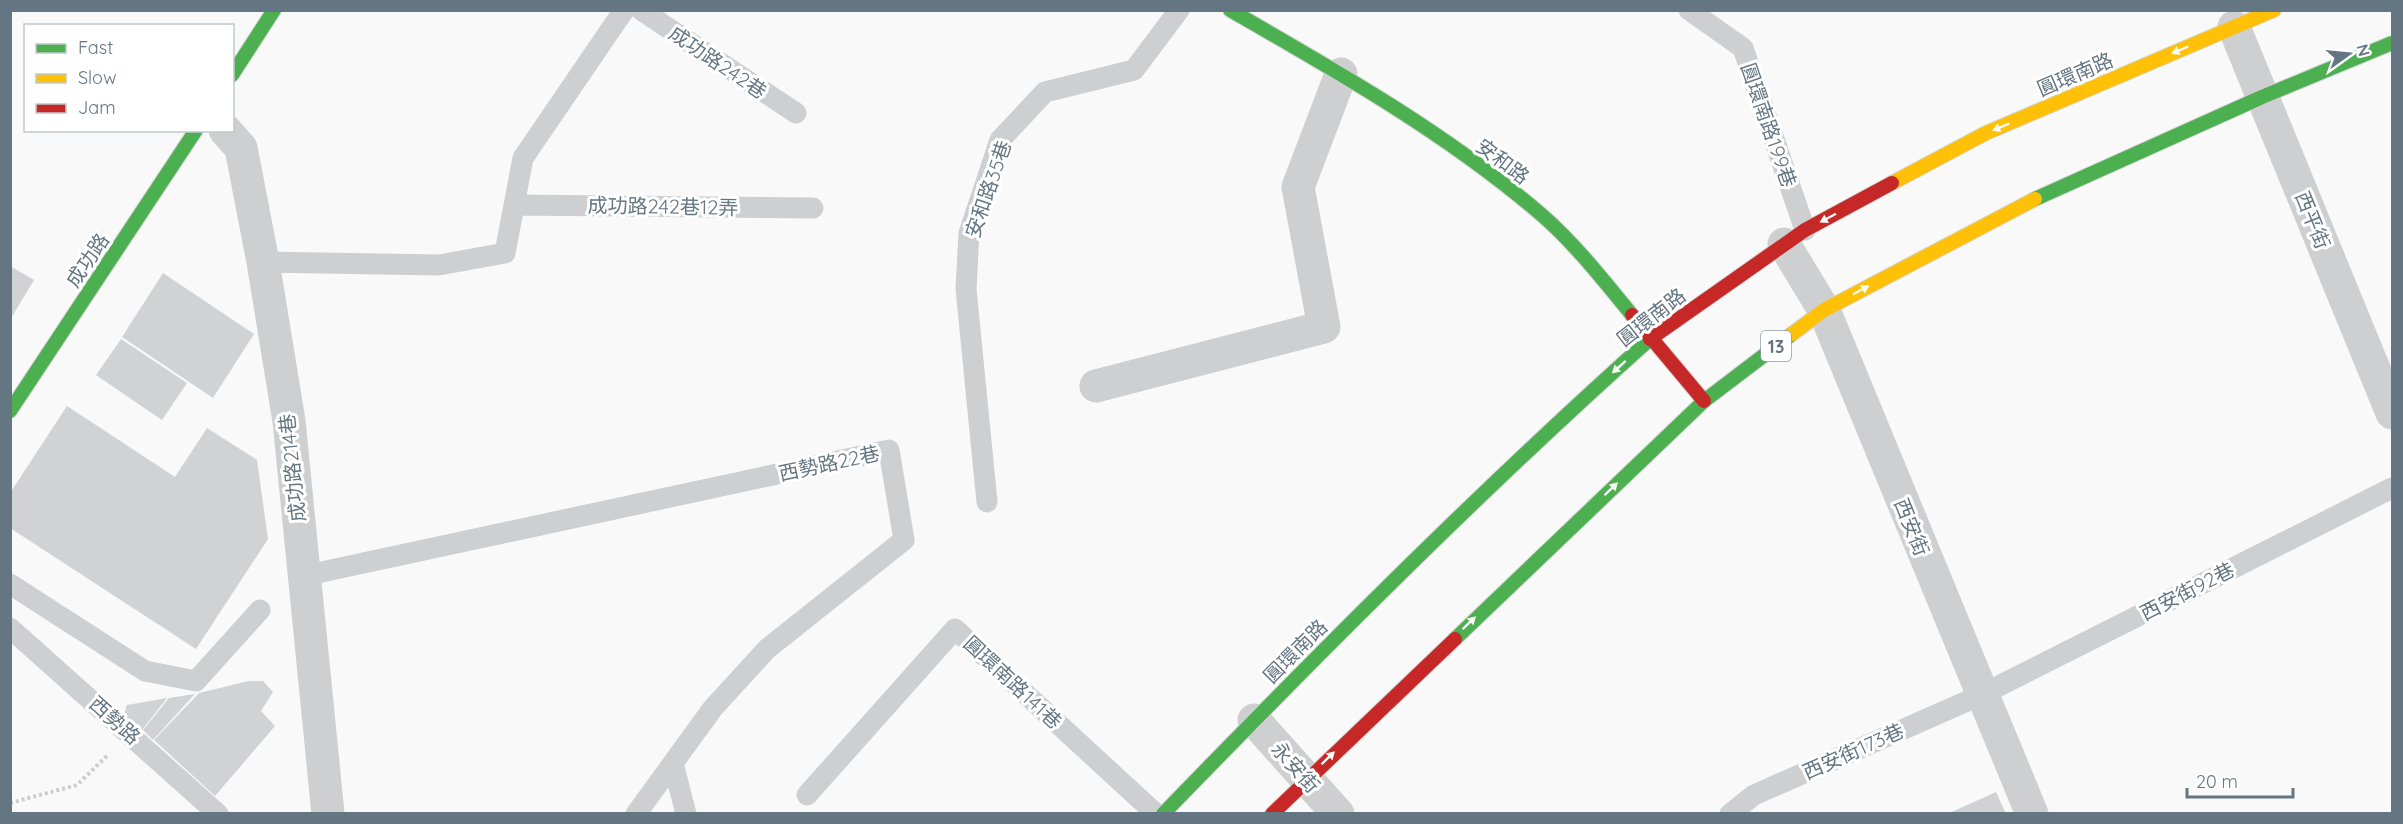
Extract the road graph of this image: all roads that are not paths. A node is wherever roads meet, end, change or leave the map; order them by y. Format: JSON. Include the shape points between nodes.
{"nodes":[{"id":1,"x":274,"y":10,"type":"edge"},
{"id":2,"x":624,"y":10,"type":"edge"},
{"id":3,"x":641,"y":10,"type":"edge"},
{"id":4,"x":1179,"y":10,"type":"edge"},
{"id":5,"x":1230,"y":10,"type":"edge"},
{"id":6,"x":1689,"y":10,"type":"edge"},
{"id":7,"x":2274,"y":10,"type":"edge"},
{"id":8,"x":2234,"y":27,"type":"junction"},
{"id":9,"x":2392,"y":43,"type":"edge"},
{"id":10,"x":234,"y":72,"type":"edge"},
{"id":11,"x":1341,"y":74,"type":"junction"},
{"id":12,"x":2262,"y":97,"type":"junction"},
{"id":13,"x":796,"y":113,"type":"dead end"},
{"id":14,"x":195,"y":132,"type":"edge"},
{"id":15,"x":227,"y":132,"type":"edge"},
{"id":16,"x":514,"y":205,"type":"junction"},
{"id":17,"x":813,"y":208,"type":"dead end"},
{"id":18,"x":1794,"y":237,"type":"junction"},
{"id":19,"x":263,"y":262,"type":"junction"},
{"id":20,"x":1824,"y":310,"type":"junction"},
{"id":21,"x":1651,"y":338,"type":"junction"},
{"id":22,"x":1096,"y":386,"type":"dead end"},
{"id":23,"x":1704,"y":401,"type":"junction"},
{"id":24,"x":10,"y":411,"type":"edge"},
{"id":25,"x":2392,"y":413,"type":"edge"},
{"id":26,"x":2392,"y":488,"type":"edge"},
{"id":27,"x":987,"y":502,"type":"dead end"},
{"id":28,"x":303,"y":576,"type":"junction"},
{"id":29,"x":10,"y":584,"type":"edge"},
{"id":30,"x":260,"y":610,"type":"dead end"},
{"id":31,"x":10,"y":628,"type":"edge"},
{"id":32,"x":1981,"y":695,"type":"junction"},
{"id":33,"x":1254,"y":720,"type":"junction"},
{"id":34,"x":673,"y":763,"type":"junction"},
{"id":35,"x":1306,"y":779,"type":"junction"},
{"id":36,"x":807,"y":795,"type":"dead end"},
{"id":37,"x":218,"y":813,"type":"edge"},
{"id":38,"x":328,"y":813,"type":"edge"},
{"id":39,"x":636,"y":813,"type":"edge"},
{"id":40,"x":686,"y":813,"type":"edge"},
{"id":41,"x":1156,"y":813,"type":"edge"},
{"id":42,"x":1163,"y":813,"type":"edge"},
{"id":43,"x":1272,"y":813,"type":"edge"},
{"id":44,"x":1338,"y":813,"type":"edge"},
{"id":45,"x":1730,"y":813,"type":"edge"},
{"id":46,"x":2032,"y":813,"type":"edge"}],
"edges":[{"from":1,"to":10,"type":"main road"},
{"from":2,"to":16,"type":"lane","via":[[523,158]]},
{"from":3,"to":13,"type":"lane","name":"成功路242巷"},
{"from":4,"to":27,"type":"lane","name":"安和路35巷","via":[[1134,70],[1045,92],[1000,140],[969,233],[966,289]]},
{"from":5,"to":11,"type":"main road","name":"安和路"},
{"from":6,"to":18,"type":"lane","name":"圓環南路199巷","via":[[1743,48]]},
{"from":7,"to":8,"type":"main road","name":"圓環南路"},
{"from":8,"to":12,"type":"street","name":"西平街"},
{"from":8,"to":18,"type":"main road","name":"圓環南路","one_way":true,"via":[[1986,133]]},
{"from":9,"to":12,"type":"main road","number":"13"},
{"from":11,"to":21,"type":"main road","name":"安和路","via":[[1433,132],[1544,217]]},
{"from":11,"to":22,"type":"street","via":[[1299,187],[1324,327]]},
{"from":20,"to":12,"type":"main road","number":"13","one_way":true,"via":[[2016,207]]},
{"from":12,"to":25,"type":"street","name":"西平街"},
{"from":14,"to":24,"type":"main road","name":"成功路"},
{"from":15,"to":19,"type":"street","name":"成功路214巷","via":[[241,148]]},
{"from":16,"to":17,"type":"lane","name":"成功路242巷12弄"},
{"from":16,"to":19,"type":"lane","via":[[505,253],[439,265]]},
{"from":18,"to":20,"type":"street","name":"西安街"},
{"from":18,"to":21,"type":"main road","name":"圓環南路"},
{"from":19,"to":28,"type":"street","name":"成功路214巷","via":[[289,421]]},
{"from":20,"to":23,"type":"main road","number":"13"},
{"from":20,"to":32,"type":"street","name":"西安街"},
{"from":21,"to":23,"type":"main road","name":"安和路"},
{"from":21,"to":33,"type":"main road","name":"圓環南路","one_way":true,"via":[[1537,440]]},
{"from":35,"to":23,"type":"main road","number":"13","one_way":true},
{"from":26,"to":32,"type":"lane","name":"西安街92巷"},
{"from":28,"to":34,"type":"lane","name":"西勢路22巷","via":[[889,450],[904,540],[767,649],[713,708]]},
{"from":28,"to":38,"type":"street","name":"成功路214巷"},
{"from":29,"to":30,"type":"lane","via":[[146,671],[196,681]]},
{"from":31,"to":37,"type":"lane","name":"西勢路"},
{"from":32,"to":45,"type":"lane","name":"西安街173巷","via":[[1754,795]]},
{"from":32,"to":46,"type":"street","name":"西安街"},
{"from":33,"to":35,"type":"street","name":"永安街"},
{"from":33,"to":42,"type":"main road","name":"圓環南路"},
{"from":34,"to":39,"type":"lane","name":"西勢路22巷"},
{"from":34,"to":40,"type":"lane"},
{"from":35,"to":43,"type":"main road","number":"13"},
{"from":35,"to":44,"type":"street","name":"永安街"},
{"from":36,"to":41,"type":"lane","name":"圓環南路141巷","via":[[955,629]]}]}
